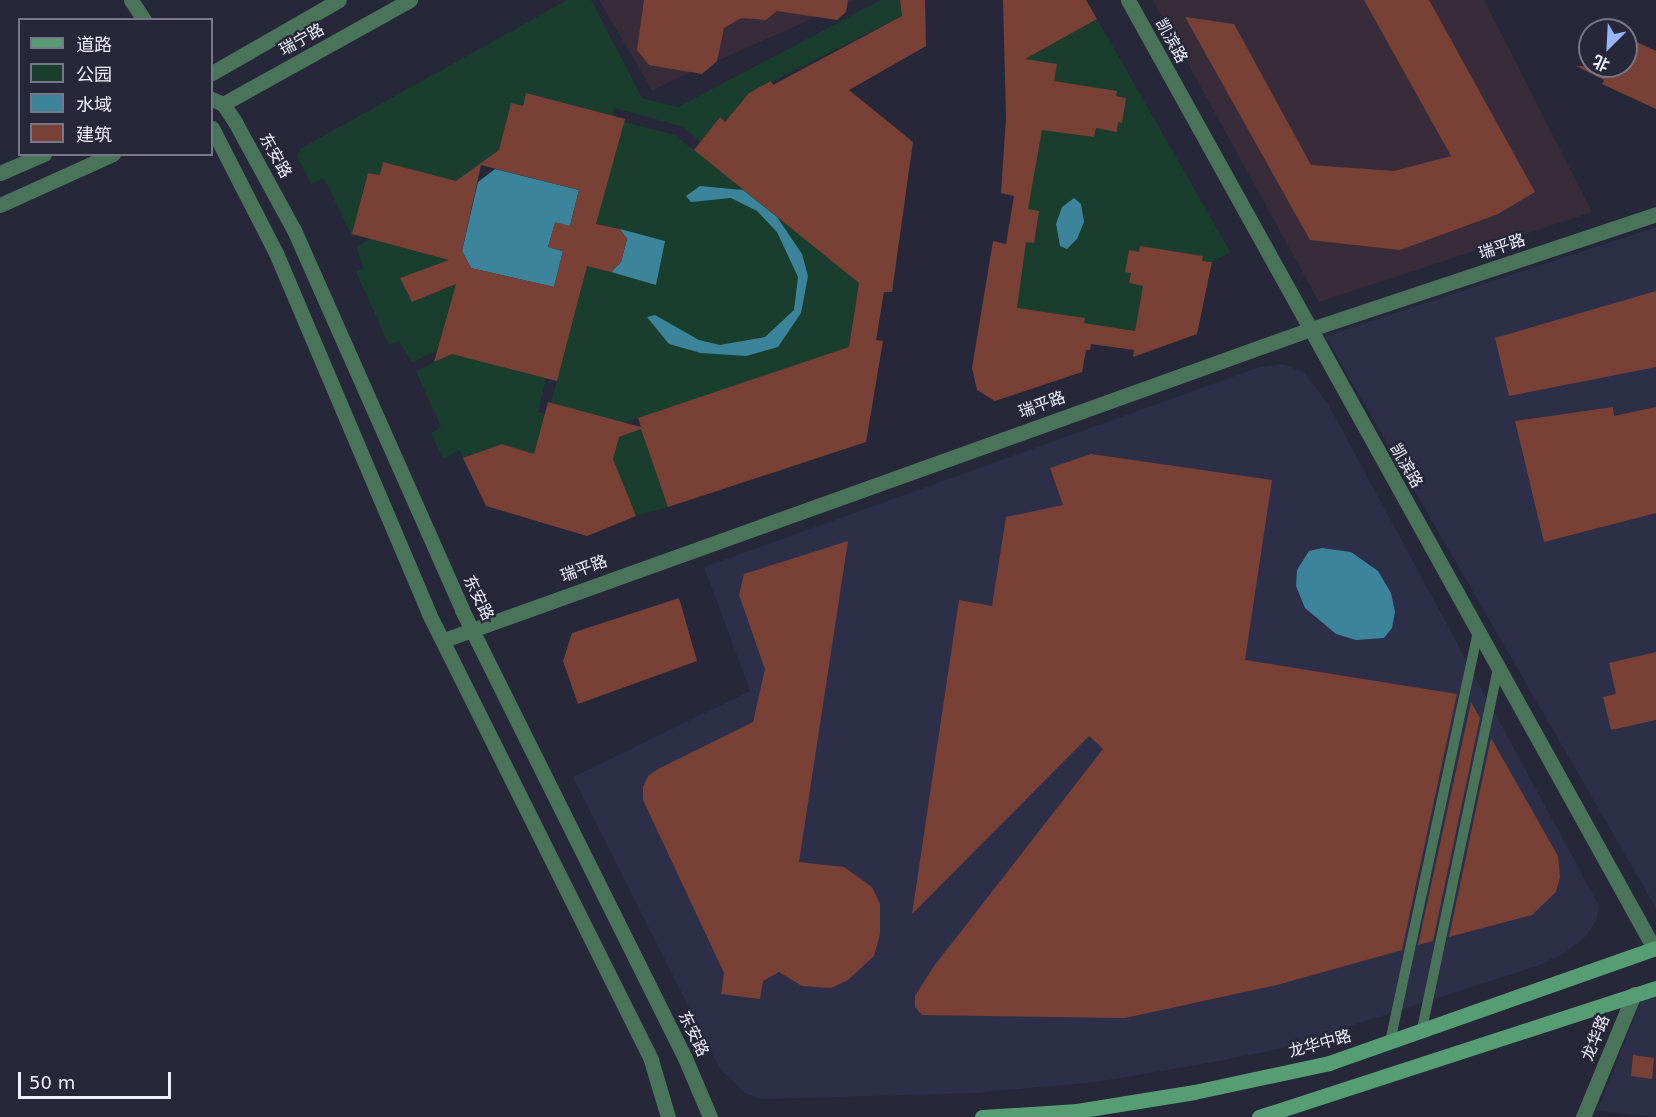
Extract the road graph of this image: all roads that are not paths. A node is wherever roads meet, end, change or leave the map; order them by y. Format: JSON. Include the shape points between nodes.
{"nodes":[{"id":1,"x":130,"y":0,"type":"edge"},
{"id":2,"x":339,"y":0,"type":"edge"},
{"id":3,"x":410,"y":0,"type":"edge"},
{"id":4,"x":1128,"y":0,"type":"edge"},
{"id":5,"x":143,"y":18,"type":"edge"},
{"id":6,"x":213,"y":72,"type":"edge"},
{"id":7,"x":215,"y":104,"type":"edge"},
{"id":8,"x":213,"y":130,"type":"edge"},
{"id":9,"x":39,"y":156,"type":"edge"},
{"id":10,"x":109,"y":156,"type":"edge"},
{"id":11,"x":0,"y":173,"type":"edge"},
{"id":12,"x":0,"y":206,"type":"edge"},
{"id":13,"x":1656,"y":214,"type":"edge"},
{"id":14,"x":1308,"y":330,"type":"junction"},
{"id":15,"x":472,"y":628,"type":"junction"},
{"id":16,"x":1478,"y":631,"type":"junction"},
{"id":17,"x":444,"y":640,"type":"junction"},
{"id":18,"x":1498,"y":668,"type":"junction"},
{"id":19,"x":1655,"y":948,"type":"edge"},
{"id":20,"x":1656,"y":988,"type":"edge"},
{"id":21,"x":1634,"y":994,"type":"junction"},
{"id":22,"x":1422,"y":1029,"type":"junction"},
{"id":23,"x":1390,"y":1042,"type":"junction"},
{"id":24,"x":668,"y":1117,"type":"edge"},
{"id":25,"x":710,"y":1117,"type":"edge"},
{"id":26,"x":982,"y":1117,"type":"edge"},
{"id":27,"x":1260,"y":1117,"type":"edge"},
{"id":28,"x":1583,"y":1117,"type":"edge"}],
"edges":[{"from":1,"to":5,"type":"street"},
{"from":2,"to":6,"type":"street","name":"瑞宁路"},
{"from":3,"to":7,"type":"street","name":"瑞宁路"},
{"from":4,"to":14,"type":"street","name":"凯滨路"},
{"from":7,"to":15,"type":"street","name":"东安路","via":[[294,230]]},
{"from":8,"to":17,"type":"street","via":[[276,253]]},
{"from":9,"to":11,"type":"street"},
{"from":10,"to":12,"type":"street"},
{"from":13,"to":14,"type":"street","name":"瑞平路"},
{"from":14,"to":15,"type":"street","name":"瑞平路"},
{"from":14,"to":16,"type":"street","name":"凯滨路"},
{"from":15,"to":17,"type":"street","name":"瑞平路"},
{"from":15,"to":25,"type":"street","name":"东安路","via":[[685,1058]]},
{"from":16,"to":18,"type":"street","name":"凯滨路"},
{"from":16,"to":23,"type":"lane"},
{"from":17,"to":24,"type":"street","via":[[651,1060]]},
{"from":18,"to":19,"type":"street","name":"凯滨路"},
{"from":18,"to":22,"type":"lane"},
{"from":19,"to":22,"type":"main road","name":"龙华中路"},
{"from":20,"to":21,"type":"main road"},
{"from":21,"to":27,"type":"main road"},
{"from":21,"to":28,"type":"street","name":"龙华路"},
{"from":22,"to":23,"type":"main road","name":"龙华中路"},
{"from":23,"to":26,"type":"main road","name":"龙华中路","via":[[1329,1062],[1194,1092],[1077,1111]]}]}
